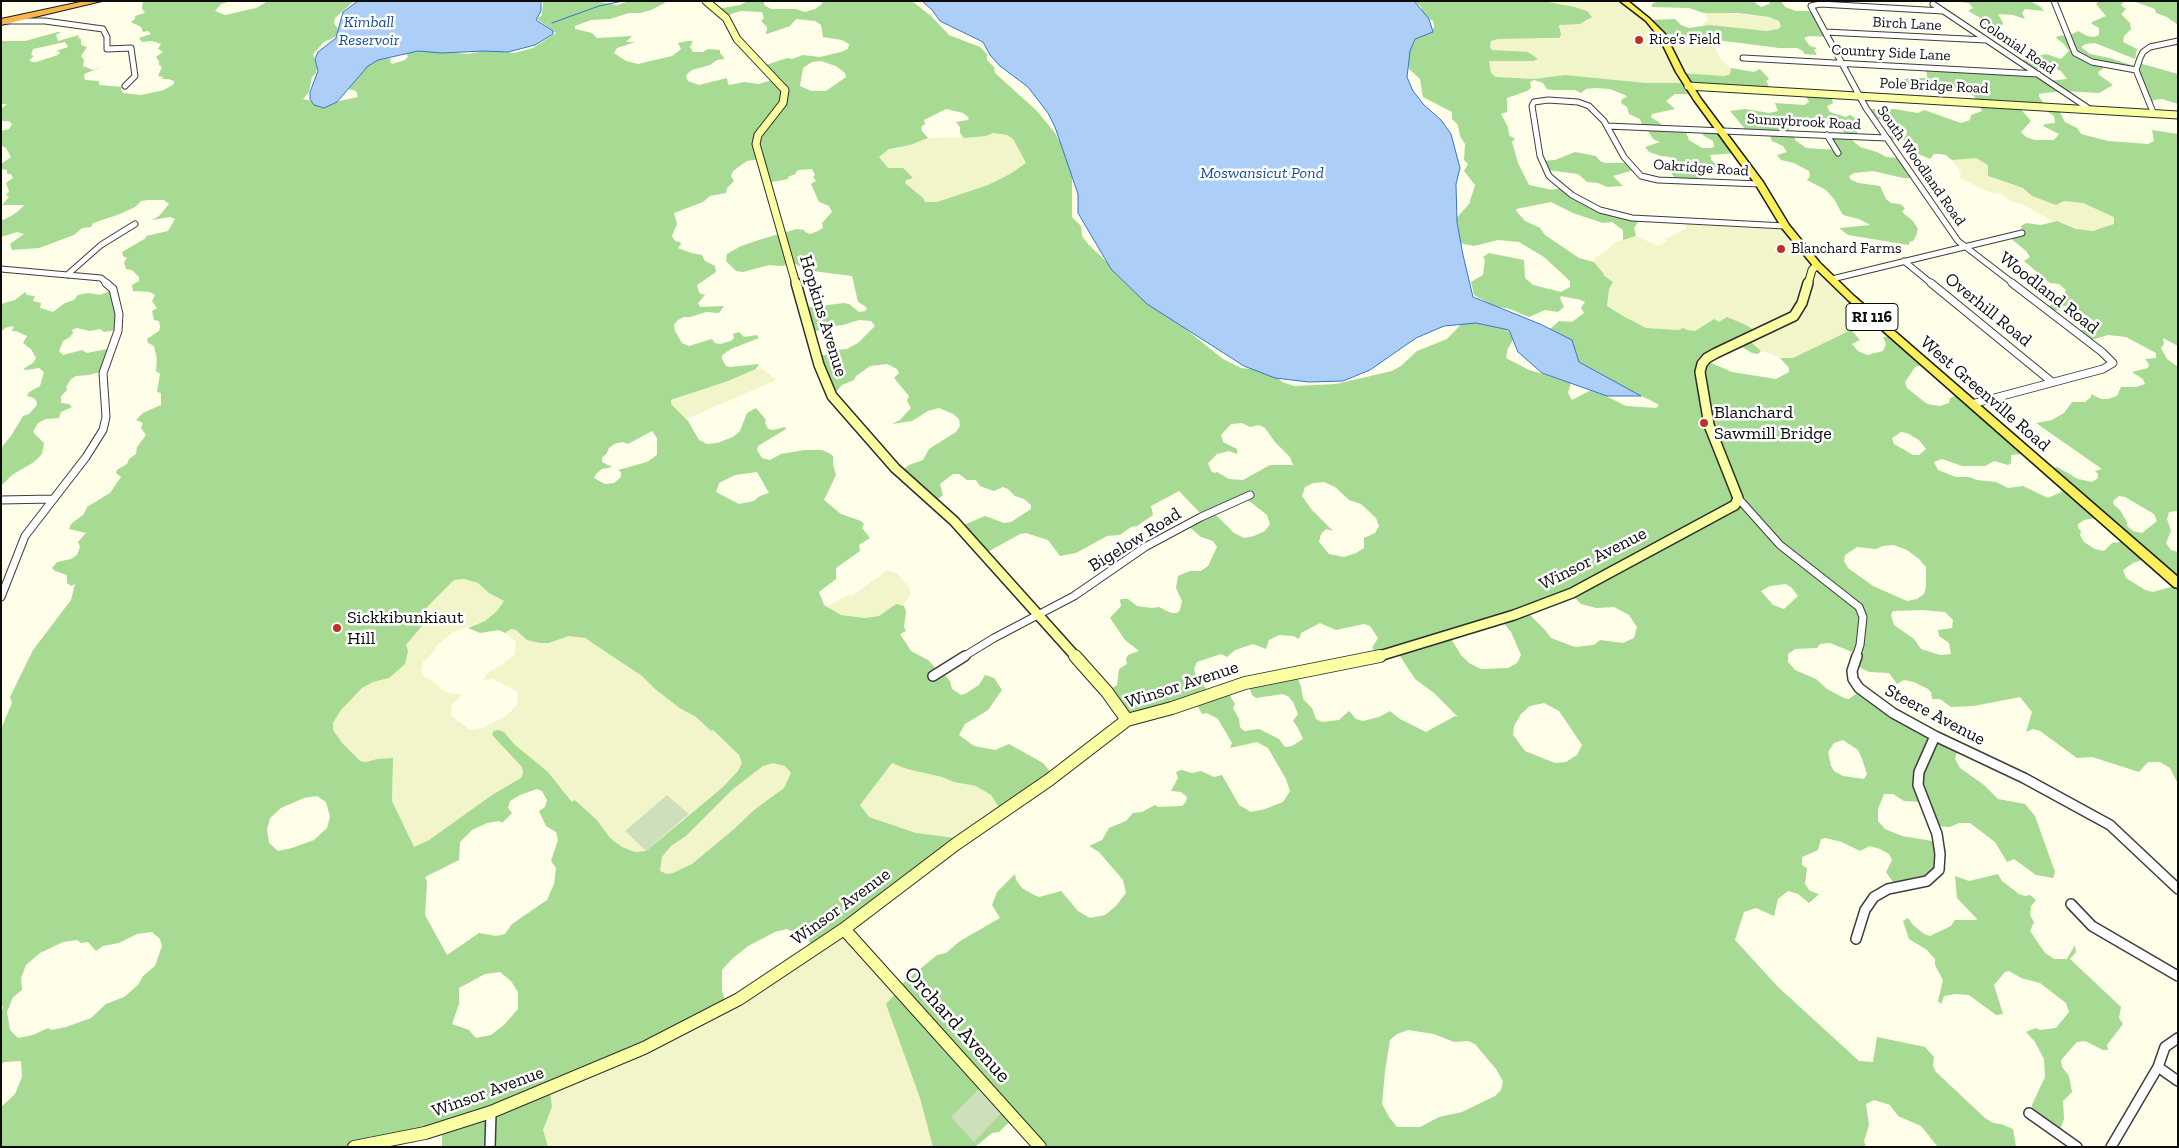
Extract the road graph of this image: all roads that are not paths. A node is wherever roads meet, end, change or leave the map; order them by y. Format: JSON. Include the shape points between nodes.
{"nodes":[{"id":1,"x":98,"y":1,"type":"edge"},
{"id":2,"x":706,"y":1,"type":"edge"},
{"id":3,"x":1623,"y":1,"type":"edge"},
{"id":4,"x":2054,"y":1,"type":"edge"},
{"id":5,"x":1933,"y":4,"type":"dead end"},
{"id":6,"x":1943,"y":11,"type":"junction"},
{"id":7,"x":31,"y":18,"type":"junction"},
{"id":8,"x":3,"y":22,"type":"edge"},
{"id":9,"x":1825,"y":32,"type":"junction"},
{"id":10,"x":1988,"y":40,"type":"junction"},
{"id":11,"x":2178,"y":41,"type":"edge"},
{"id":12,"x":1743,"y":58,"type":"dead end"},
{"id":13,"x":1843,"y":63,"type":"junction"},
{"id":14,"x":2136,"y":70,"type":"junction"},
{"id":15,"x":2038,"y":74,"type":"junction"},
{"id":16,"x":125,"y":86,"type":"dead end"},
{"id":17,"x":1688,"y":86,"type":"junction"},
{"id":18,"x":1859,"y":96,"type":"junction"},
{"id":19,"x":2088,"y":108,"type":"junction"},
{"id":20,"x":2153,"y":112,"type":"junction"},
{"id":21,"x":2178,"y":114,"type":"edge"},
{"id":22,"x":1607,"y":126,"type":"junction"},
{"id":23,"x":1721,"y":130,"type":"junction"},
{"id":24,"x":1827,"y":135,"type":"junction"},
{"id":25,"x":1886,"y":138,"type":"junction"},
{"id":26,"x":1838,"y":153,"type":"dead end"},
{"id":27,"x":1760,"y":184,"type":"junction"},
{"id":28,"x":135,"y":224,"type":"dead end"},
{"id":29,"x":1785,"y":226,"type":"junction"},
{"id":30,"x":2022,"y":233,"type":"dead end"},
{"id":31,"x":1966,"y":248,"type":"junction"},
{"id":32,"x":1904,"y":262,"type":"junction"},
{"id":33,"x":1817,"y":265,"type":"junction"},
{"id":34,"x":1,"y":268,"type":"edge"},
{"id":35,"x":68,"y":275,"type":"junction"},
{"id":36,"x":1832,"y":280,"type":"junction"},
{"id":37,"x":2052,"y":382,"type":"junction"},
{"id":38,"x":1972,"y":404,"type":"junction"},
{"id":39,"x":1250,"y":495,"type":"dead end"},
{"id":40,"x":1738,"y":498,"type":"junction"},
{"id":41,"x":52,"y":499,"type":"junction"},
{"id":42,"x":1,"y":500,"type":"edge"},
{"id":43,"x":2178,"y":584,"type":"edge"},
{"id":44,"x":1,"y":597,"type":"edge"},
{"id":45,"x":1039,"y":616,"type":"junction"},
{"id":46,"x":933,"y":676,"type":"dead end"},
{"id":47,"x":1127,"y":720,"type":"junction"},
{"id":48,"x":1935,"y":736,"type":"junction"},
{"id":49,"x":2178,"y":889,"type":"edge"},
{"id":50,"x":2071,"y":904,"type":"dead end"},
{"id":51,"x":844,"y":929,"type":"junction"},
{"id":52,"x":1856,"y":939,"type":"dead end"},
{"id":53,"x":2178,"y":976,"type":"edge"},
{"id":54,"x":2178,"y":1038,"type":"edge"},
{"id":55,"x":2158,"y":1067,"type":"junction"},
{"id":56,"x":2178,"y":1081,"type":"edge"},
{"id":57,"x":491,"y":1112,"type":"junction"},
{"id":58,"x":2028,"y":1113,"type":"dead end"},
{"id":59,"x":354,"y":1147,"type":"edge"},
{"id":60,"x":490,"y":1147,"type":"edge"},
{"id":61,"x":1040,"y":1147,"type":"edge"},
{"id":62,"x":2077,"y":1147,"type":"edge"},
{"id":63,"x":2111,"y":1147,"type":"edge"}],
"edges":[{"from":1,"to":7,"type":"highway"},
{"from":2,"to":45,"type":"street","name":"Hopkins Avenue","via":[[726,18],[737,40],[785,90],[783,103],[758,135],[756,144],[827,387],[895,468],[954,520]]},
{"from":3,"to":17,"type":"main road","name":"West Greenville Road","number":"RI 116","via":[[1648,20],[1662,36]]},
{"from":4,"to":14,"type":"street","via":[[2074,53],[2092,62]]},
{"from":5,"to":6,"type":"street","name":"Colonial Road"},
{"from":6,"to":9,"type":"street","name":"South Woodland Road","via":[[1812,5]]},
{"from":6,"to":10,"type":"street","name":"Colonial Road"},
{"from":7,"to":8,"type":"highway"},
{"from":7,"to":16,"type":"street","via":[[103,30],[107,37],[105,46],[109,50],[130,48],[135,76]]},
{"from":9,"to":10,"type":"street","name":"Birch Lane"},
{"from":9,"to":13,"type":"street","name":"South Woodland Road"},
{"from":10,"to":15,"type":"street","name":"Colonial Road"},
{"from":11,"to":14,"type":"street","via":[[2150,47],[2142,54]]},
{"from":12,"to":13,"type":"street","name":"Country Side Lane"},
{"from":13,"to":15,"type":"street","name":"Country Side Lane"},
{"from":13,"to":18,"type":"street","name":"South Woodland Road"},
{"from":14,"to":20,"type":"street"},
{"from":15,"to":19,"type":"street","name":"Colonial Road"},
{"from":17,"to":18,"type":"street","name":"Pole Bridge Road"},
{"from":17,"to":23,"type":"main road","name":"West Greenville Road","number":"RI 116"},
{"from":18,"to":19,"type":"street","name":"Pole Bridge Road"},
{"from":18,"to":25,"type":"street","name":"South Woodland Road"},
{"from":19,"to":20,"type":"street","name":"Pole Bridge Road"},
{"from":20,"to":21,"type":"street","name":"Pole Bridge Road"},
{"from":22,"to":23,"type":"street","name":"Sunnybrook Road"},
{"from":22,"to":27,"type":"street","name":"Oakridge Road","via":[[1624,157],[1641,176],[1658,180]]},
{"from":22,"to":29,"type":"street","via":[[1586,104],[1548,100],[1534,102],[1532,106],[1540,156],[1549,176],[1572,195],[1600,210],[1632,218]]},
{"from":23,"to":24,"type":"street","name":"Sunnybrook Road"},
{"from":23,"to":27,"type":"main road","name":"West Greenville Road","number":"RI 116"},
{"from":24,"to":25,"type":"street","name":"Sunnybrook Road"},
{"from":24,"to":26,"type":"street"},
{"from":25,"to":31,"type":"street","name":"South Woodland Road"},
{"from":27,"to":29,"type":"main road","name":"West Greenville Road","number":"RI 116"},
{"from":28,"to":35,"type":"street","via":[[100,245]]},
{"from":29,"to":33,"type":"main road","name":"West Greenville Road","number":"RI 116"},
{"from":30,"to":31,"type":"street"},
{"from":31,"to":32,"type":"street"},
{"from":31,"to":37,"type":"street","name":"Woodland Road","via":[[2102,352],[2113,364]]},
{"from":32,"to":36,"type":"street"},
{"from":32,"to":37,"type":"street","name":"Overhill Road"},
{"from":33,"to":36,"type":"main road","name":"West Greenville Road","number":"RI 116"},
{"from":33,"to":40,"type":"street","via":[[1812,270],[1802,303],[1794,316],[1702,364],[1700,372],[1709,425]]},
{"from":34,"to":35,"type":"street"},
{"from":35,"to":41,"type":"street","via":[[101,278],[116,296],[119,321],[103,373],[106,417],[103,430]]},
{"from":36,"to":38,"type":"main road","name":"West Greenville Road","number":"RI 116"},
{"from":37,"to":38,"type":"street"},
{"from":38,"to":43,"type":"main road","name":"West Greenville Road","number":"RI 116"},
{"from":39,"to":45,"type":"street","name":"Bigelow Road","via":[[1145,547]]},
{"from":40,"to":47,"type":"street","name":"Winsor Avenue","via":[[1729,509],[1595,582],[1547,603],[1409,649],[1245,683]]},
{"from":40,"to":48,"type":"street","name":"Steere Avenue","via":[[1780,545],[1858,607],[1864,617],[1852,671],[1859,688],[1893,713]]},
{"from":41,"to":42,"type":"street"},
{"from":41,"to":44,"type":"street","via":[[25,536]]},
{"from":45,"to":46,"type":"street","name":"Bigelow Road","via":[[961,657]]},
{"from":45,"to":47,"type":"street","name":"Hopkins Avenue","via":[[1107,692]]},
{"from":47,"to":51,"type":"street","name":"Winsor Avenue"},
{"from":48,"to":49,"type":"street","name":"Steere Avenue","via":[[2024,778],[2110,826]]},
{"from":48,"to":52,"type":"street","via":[[1922,764],[1918,785],[1937,834],[1938,870],[1927,881],[1888,889],[1874,897],[1865,910]]},
{"from":50,"to":53,"type":"street","via":[[2092,926]]},
{"from":51,"to":57,"type":"street","name":"Winsor Avenue","via":[[739,1000],[697,1022],[644,1048]]},
{"from":51,"to":61,"type":"street","name":"Orchard Avenue"},
{"from":54,"to":55,"type":"street","via":[[2165,1048]]},
{"from":55,"to":56,"type":"street"},
{"from":55,"to":63,"type":"street"},
{"from":57,"to":59,"type":"street","name":"Winsor Avenue","via":[[425,1133]]},
{"from":57,"to":60,"type":"street"},
{"from":58,"to":62,"type":"street"}]}
